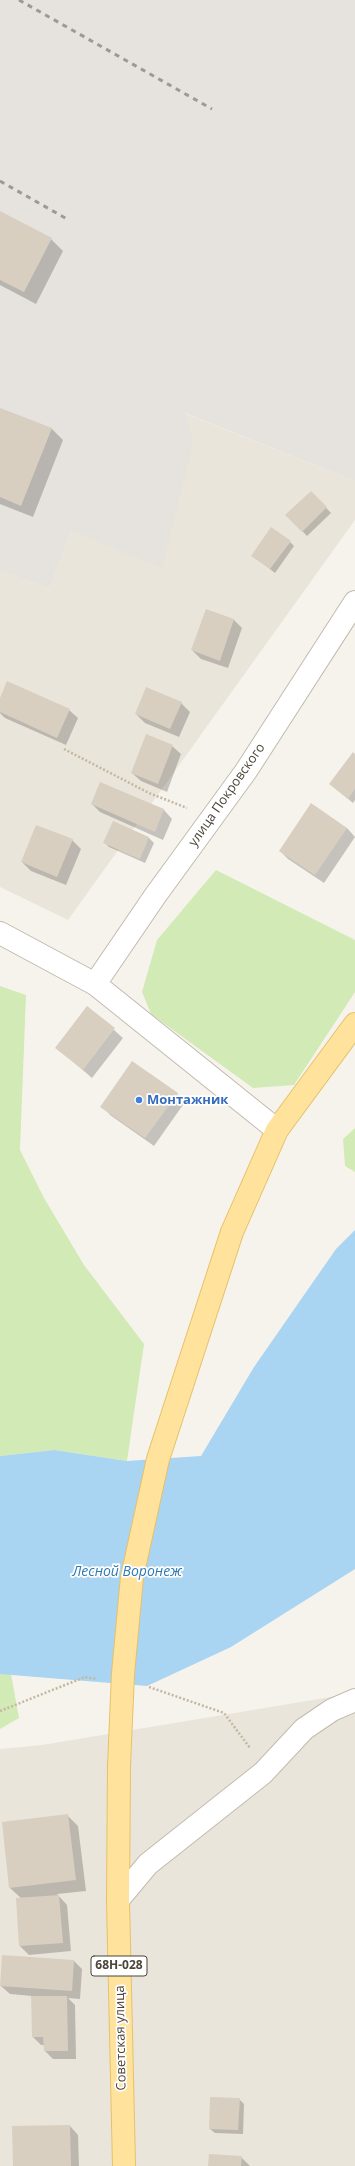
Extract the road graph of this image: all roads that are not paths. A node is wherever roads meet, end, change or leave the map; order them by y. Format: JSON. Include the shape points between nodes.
{"nodes":[{"id":1,"x":355,"y":602,"type":"edge"},
{"id":2,"x":0,"y":933,"type":"edge"},
{"id":3,"x":94,"y":984,"type":"junction"},
{"id":4,"x":355,"y":1024,"type":"edge"},
{"id":5,"x":277,"y":1130,"type":"junction"},
{"id":6,"x":355,"y":1700,"type":"edge"},
{"id":7,"x":118,"y":1900,"type":"junction"},
{"id":8,"x":124,"y":2166,"type":"edge"}],
"edges":[{"from":1,"to":3,"type":"street","name":"улица Покровского","via":[[246,771]]},
{"from":2,"to":3,"type":"street"},
{"from":3,"to":5,"type":"street"},
{"from":4,"to":5,"type":"main road","name":"Советская улица"},
{"from":5,"to":7,"type":"main road","name":"Советская улица","number":"68Н-028","bridge":true,"via":[[232,1232],[158,1459],[132,1577],[123,1674],[119,1766]]},
{"from":6,"to":7,"type":"street","via":[[332,1710],[304,1729],[263,1773],[148,1864]]},
{"from":7,"to":8,"type":"main road","name":"Советская улица","number":"68Н-028"}]}
